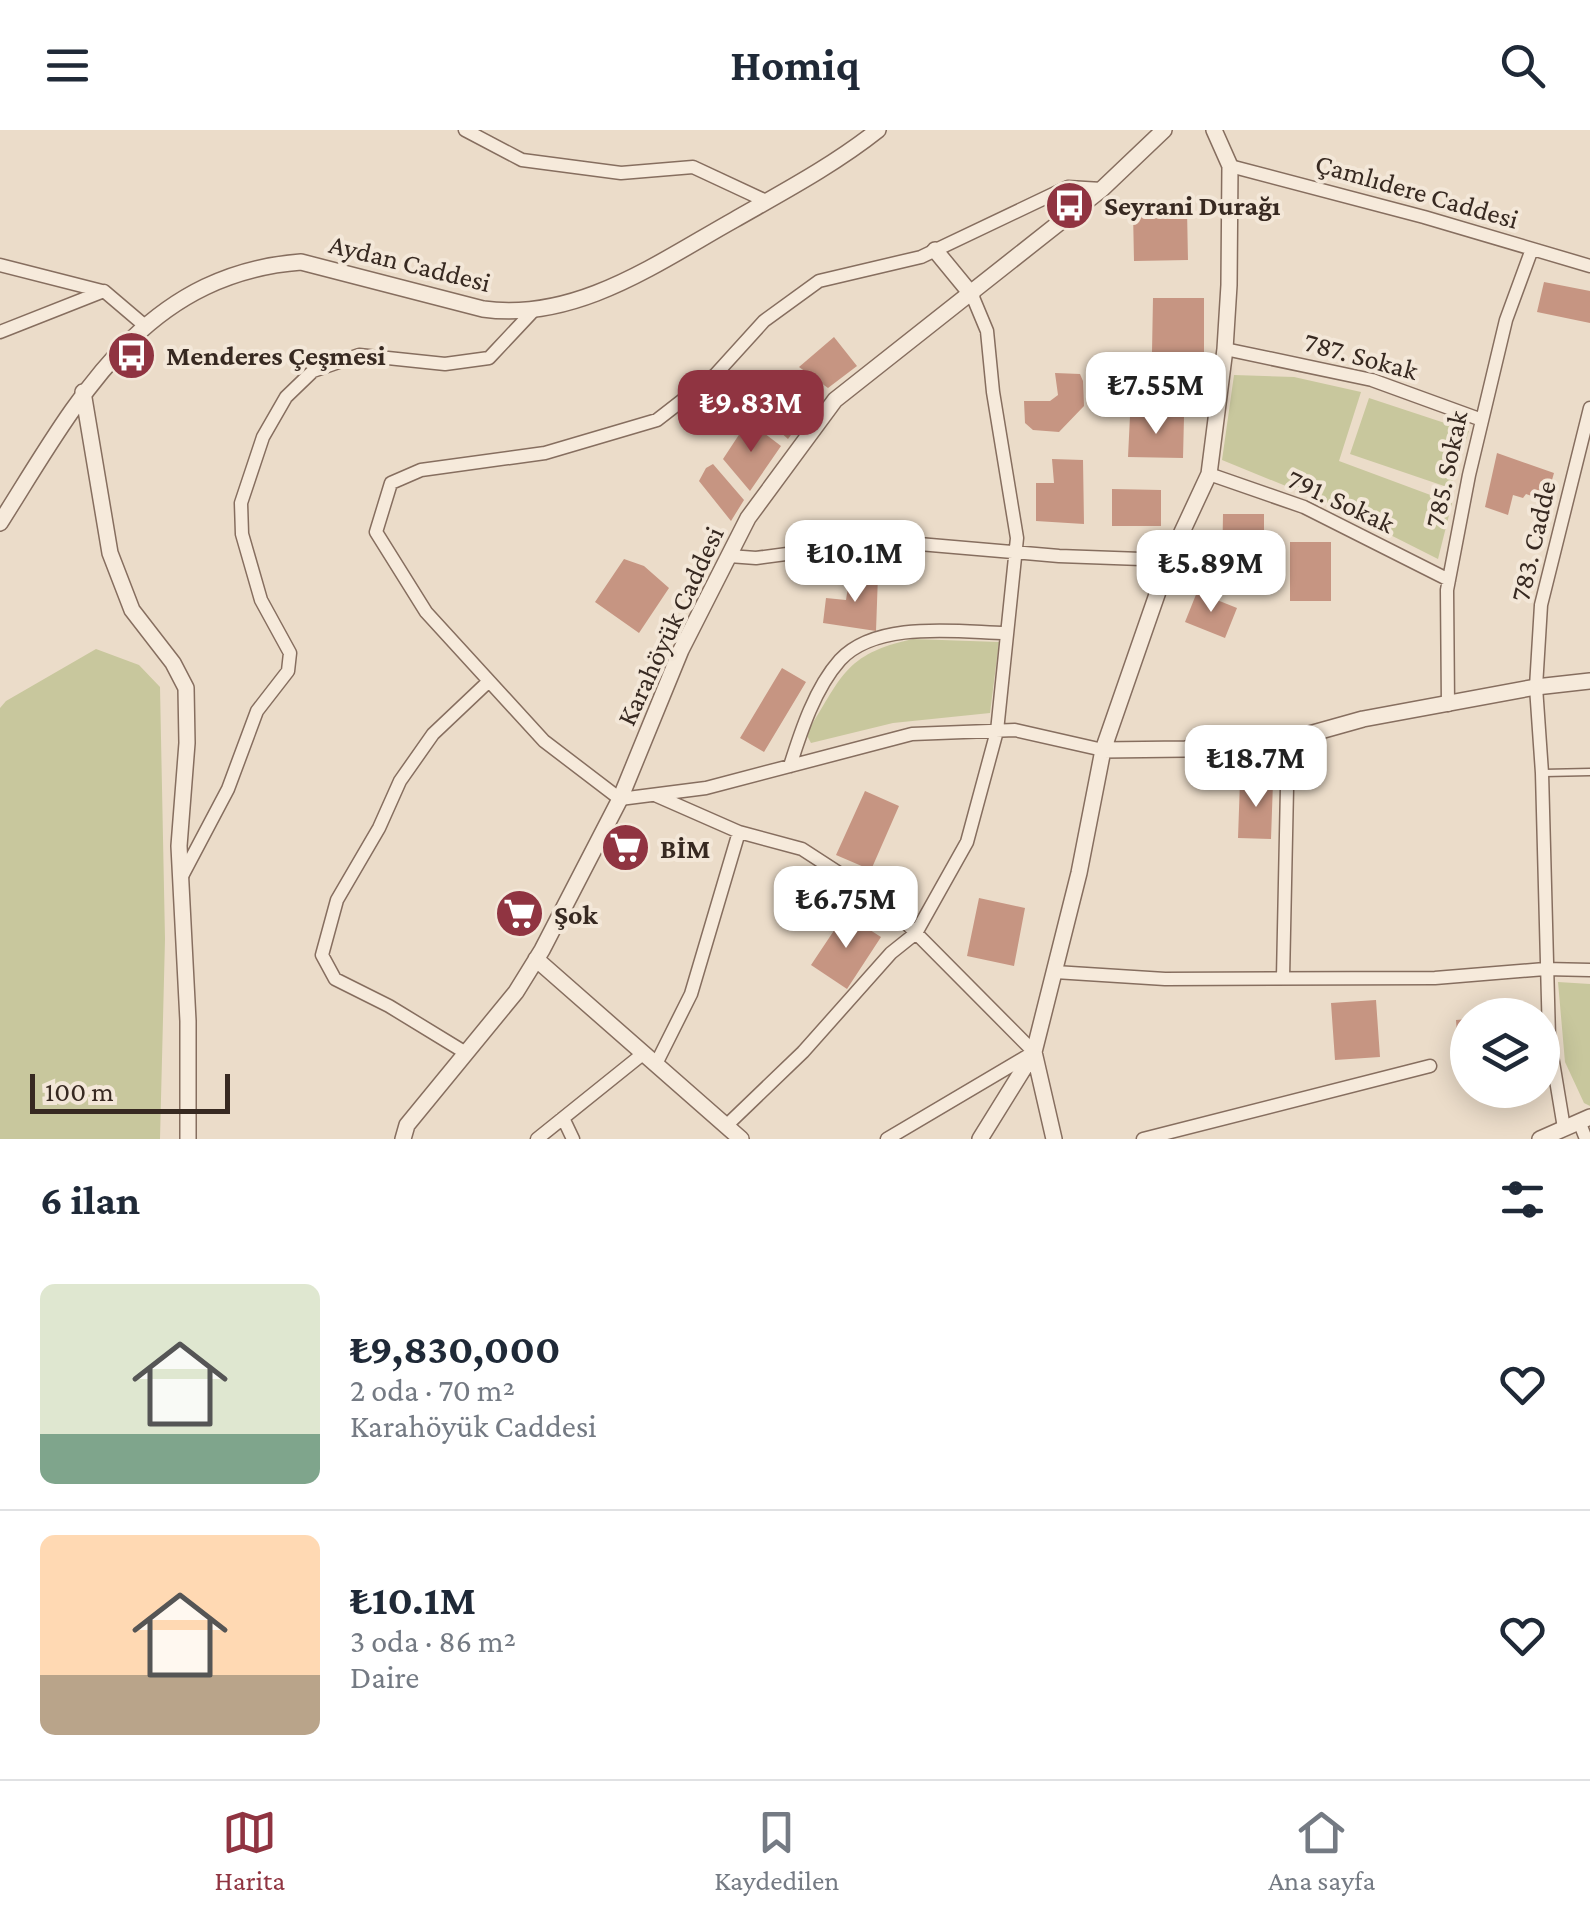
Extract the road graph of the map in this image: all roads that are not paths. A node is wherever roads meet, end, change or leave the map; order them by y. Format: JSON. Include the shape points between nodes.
{"nodes":[{"id":1,"x":465,"y":130,"type":"edge"},
{"id":2,"x":878,"y":130,"type":"edge"},
{"id":3,"x":1164,"y":130,"type":"edge"},
{"id":4,"x":1214,"y":130,"type":"edge"},
{"id":5,"x":1230,"y":166,"type":"junction"},
{"id":6,"x":1102,"y":189,"type":"junction"},
{"id":7,"x":766,"y":201,"type":"junction"},
{"id":8,"x":1532,"y":249,"type":"junction"},
{"id":9,"x":935,"y":250,"type":"junction"},
{"id":10,"x":0,"y":265,"type":"edge"},
{"id":11,"x":1590,"y":266,"type":"edge"},
{"id":12,"x":104,"y":291,"type":"junction"},
{"id":13,"x":972,"y":294,"type":"junction"},
{"id":14,"x":535,"y":310,"type":"junction"},
{"id":15,"x":144,"y":325,"type":"junction"},
{"id":16,"x":0,"y":332,"type":"edge"},
{"id":17,"x":1225,"y":350,"type":"junction"},
{"id":18,"x":82,"y":392,"type":"junction"},
{"id":19,"x":1590,"y":408,"type":"edge"},
{"id":20,"x":1482,"y":420,"type":"junction"},
{"id":21,"x":1209,"y":474,"type":"junction"},
{"id":22,"x":0,"y":524,"type":"edge"},
{"id":23,"x":1016,"y":550,"type":"junction"},
{"id":24,"x":728,"y":556,"type":"junction"},
{"id":25,"x":1169,"y":560,"type":"junction"},
{"id":26,"x":1449,"y":580,"type":"junction"},
{"id":27,"x":1006,"y":633,"type":"junction"},
{"id":28,"x":489,"y":681,"type":"junction"},
{"id":29,"x":1590,"y":681,"type":"edge"},
{"id":30,"x":1536,"y":687,"type":"junction"},
{"id":31,"x":1448,"y":706,"type":"junction"},
{"id":32,"x":996,"y":730,"type":"junction"},
{"id":33,"x":1288,"y":740,"type":"junction"},
{"id":34,"x":1104,"y":750,"type":"junction"},
{"id":35,"x":790,"y":766,"type":"junction"},
{"id":36,"x":1590,"y":772,"type":"edge"},
{"id":37,"x":1542,"y":773,"type":"junction"},
{"id":38,"x":654,"y":795,"type":"junction"},
{"id":39,"x":620,"y":799,"type":"junction"},
{"id":40,"x":739,"y":832,"type":"junction"},
{"id":41,"x":180,"y":880,"type":"junction"},
{"id":42,"x":916,"y":933,"type":"junction"},
{"id":43,"x":536,"y":959,"type":"junction"},
{"id":44,"x":1545,"y":969,"type":"junction"},
{"id":45,"x":1590,"y":970,"type":"edge"},
{"id":46,"x":1055,"y":972,"type":"junction"},
{"id":47,"x":1283,"y":978,"type":"junction"},
{"id":48,"x":1034,"y":1052,"type":"junction"},
{"id":49,"x":466,"y":1053,"type":"junction"},
{"id":50,"x":650,"y":1059,"type":"junction"},
{"id":51,"x":1430,"y":1066,"type":"dead end"},
{"id":52,"x":563,"y":1118,"type":"junction"},
{"id":53,"x":1578,"y":1122,"type":"edge"},
{"id":54,"x":726,"y":1126,"type":"junction"},
{"id":55,"x":188,"y":1139,"type":"edge"},
{"id":56,"x":402,"y":1139,"type":"edge"},
{"id":57,"x":537,"y":1139,"type":"edge"},
{"id":58,"x":573,"y":1139,"type":"edge"},
{"id":59,"x":741,"y":1139,"type":"edge"},
{"id":60,"x":887,"y":1139,"type":"edge"},
{"id":61,"x":980,"y":1139,"type":"edge"},
{"id":62,"x":1054,"y":1139,"type":"edge"},
{"id":63,"x":1143,"y":1139,"type":"edge"},
{"id":64,"x":1540,"y":1139,"type":"edge"},
{"id":65,"x":1586,"y":1139,"type":"edge"}],
"edges":[{"from":1,"to":7,"type":"street","via":[[522,160],[620,174],[693,167]]},
{"from":2,"to":7,"type":"street","name":"Aydan Caddesi"},
{"from":3,"to":6,"type":"street","name":"Karahöyük Caddesi"},
{"from":4,"to":5,"type":"street"},
{"from":5,"to":8,"type":"street","name":"Çamlıdere Caddesi"},
{"from":5,"to":17,"type":"street"},
{"from":6,"to":9,"type":"street","via":[[1068,186]]},
{"from":6,"to":13,"type":"street","name":"Karahöyük Caddesi"},
{"from":7,"to":14,"type":"street","name":"Aydan Caddesi","via":[[623,282]]},
{"from":8,"to":11,"type":"street","name":"Çamlıdere Caddesi"},
{"from":8,"to":20,"type":"street","name":"785. Sokak","via":[[1506,320]]},
{"from":9,"to":13,"type":"street"},
{"from":9,"to":28,"type":"street","via":[[819,281],[764,320],[715,375],[657,420],[545,453],[422,470],[391,484],[376,532],[426,612]]},
{"from":10,"to":12,"type":"street"},
{"from":12,"to":15,"type":"street"},
{"from":12,"to":16,"type":"street"},
{"from":13,"to":23,"type":"street","via":[[987,330]]},
{"from":13,"to":24,"type":"street","name":"Karahöyük Caddesi","via":[[835,400],[748,518]]},
{"from":14,"to":15,"type":"street","name":"Aydan Caddesi","via":[[454,303],[301,262],[224,279]]},
{"from":14,"to":41,"type":"street","via":[[489,358],[445,364],[359,355],[314,371],[286,397],[263,438],[241,503],[242,534],[261,600],[290,654],[288,671],[257,712],[228,789]]},
{"from":15,"to":18,"type":"street","name":"Aydan Caddesi"},
{"from":17,"to":20,"type":"street","name":"787. Sokak","via":[[1372,380]]},
{"from":17,"to":21,"type":"street"},
{"from":18,"to":22,"type":"street","name":"Aydan Caddesi"},
{"from":18,"to":41,"type":"street","via":[[110,553],[132,610],[186,688]]},
{"from":19,"to":30,"type":"street","name":"783. Cadde","via":[[1541,605]]},
{"from":20,"to":26,"type":"street","name":"785. Sokak"},
{"from":21,"to":25,"type":"street"},
{"from":21,"to":26,"type":"street","name":"791. Sokak","via":[[1304,508]]},
{"from":23,"to":24,"type":"street","via":[[884,540]]},
{"from":23,"to":25,"type":"street"},
{"from":23,"to":27,"type":"street"},
{"from":24,"to":39,"type":"street","name":"Karahöyük Caddesi"},
{"from":25,"to":34,"type":"street"},
{"from":26,"to":31,"type":"street","name":"785. Sokak"},
{"from":27,"to":32,"type":"street"},
{"from":27,"to":35,"type":"street","via":[[911,631],[858,647],[827,681]]},
{"from":28,"to":39,"type":"street","via":[[544,741]]},
{"from":28,"to":49,"type":"street","via":[[433,734],[400,781],[337,900],[322,955],[335,979]]},
{"from":29,"to":30,"type":"street"},
{"from":30,"to":31,"type":"street"},
{"from":30,"to":37,"type":"street","name":"783. Cadde"},
{"from":31,"to":33,"type":"street","via":[[1362,719]]},
{"from":32,"to":34,"type":"street"},
{"from":32,"to":35,"type":"street","via":[[912,734]]},
{"from":32,"to":42,"type":"street","via":[[967,842]]},
{"from":33,"to":34,"type":"street"},
{"from":33,"to":47,"type":"street"},
{"from":34,"to":46,"type":"street"},
{"from":35,"to":38,"type":"street"},
{"from":36,"to":37,"type":"lane"},
{"from":37,"to":44,"type":"street","name":"783. Cadde"},
{"from":38,"to":39,"type":"street"},
{"from":38,"to":40,"type":"street"},
{"from":39,"to":43,"type":"street","name":"Karahöyük Caddesi"},
{"from":40,"to":42,"type":"street","via":[[802,849],[876,897]]},
{"from":40,"to":50,"type":"street","via":[[691,994]]},
{"from":41,"to":55,"type":"street"},
{"from":42,"to":48,"type":"street"},
{"from":42,"to":54,"type":"street"},
{"from":43,"to":49,"type":"street","name":"Karahöyük Caddesi"},
{"from":43,"to":50,"type":"street"},
{"from":44,"to":45,"type":"street"},
{"from":44,"to":47,"type":"street","via":[[1435,978]]},
{"from":44,"to":53,"type":"street","name":"783. Cadde","via":[[1548,1038]]},
{"from":46,"to":47,"type":"street","via":[[1165,980]]},
{"from":46,"to":48,"type":"street"},
{"from":48,"to":60,"type":"street"},
{"from":48,"to":61,"type":"street"},
{"from":48,"to":62,"type":"street"},
{"from":49,"to":56,"type":"street","name":"Karahöyük Caddesi"},
{"from":50,"to":52,"type":"street"},
{"from":50,"to":54,"type":"street"},
{"from":51,"to":63,"type":"street"},
{"from":52,"to":57,"type":"street"},
{"from":52,"to":58,"type":"street"},
{"from":53,"to":64,"type":"street"},
{"from":53,"to":65,"type":"street","name":"783. Cadde"},
{"from":54,"to":59,"type":"street"}]}
